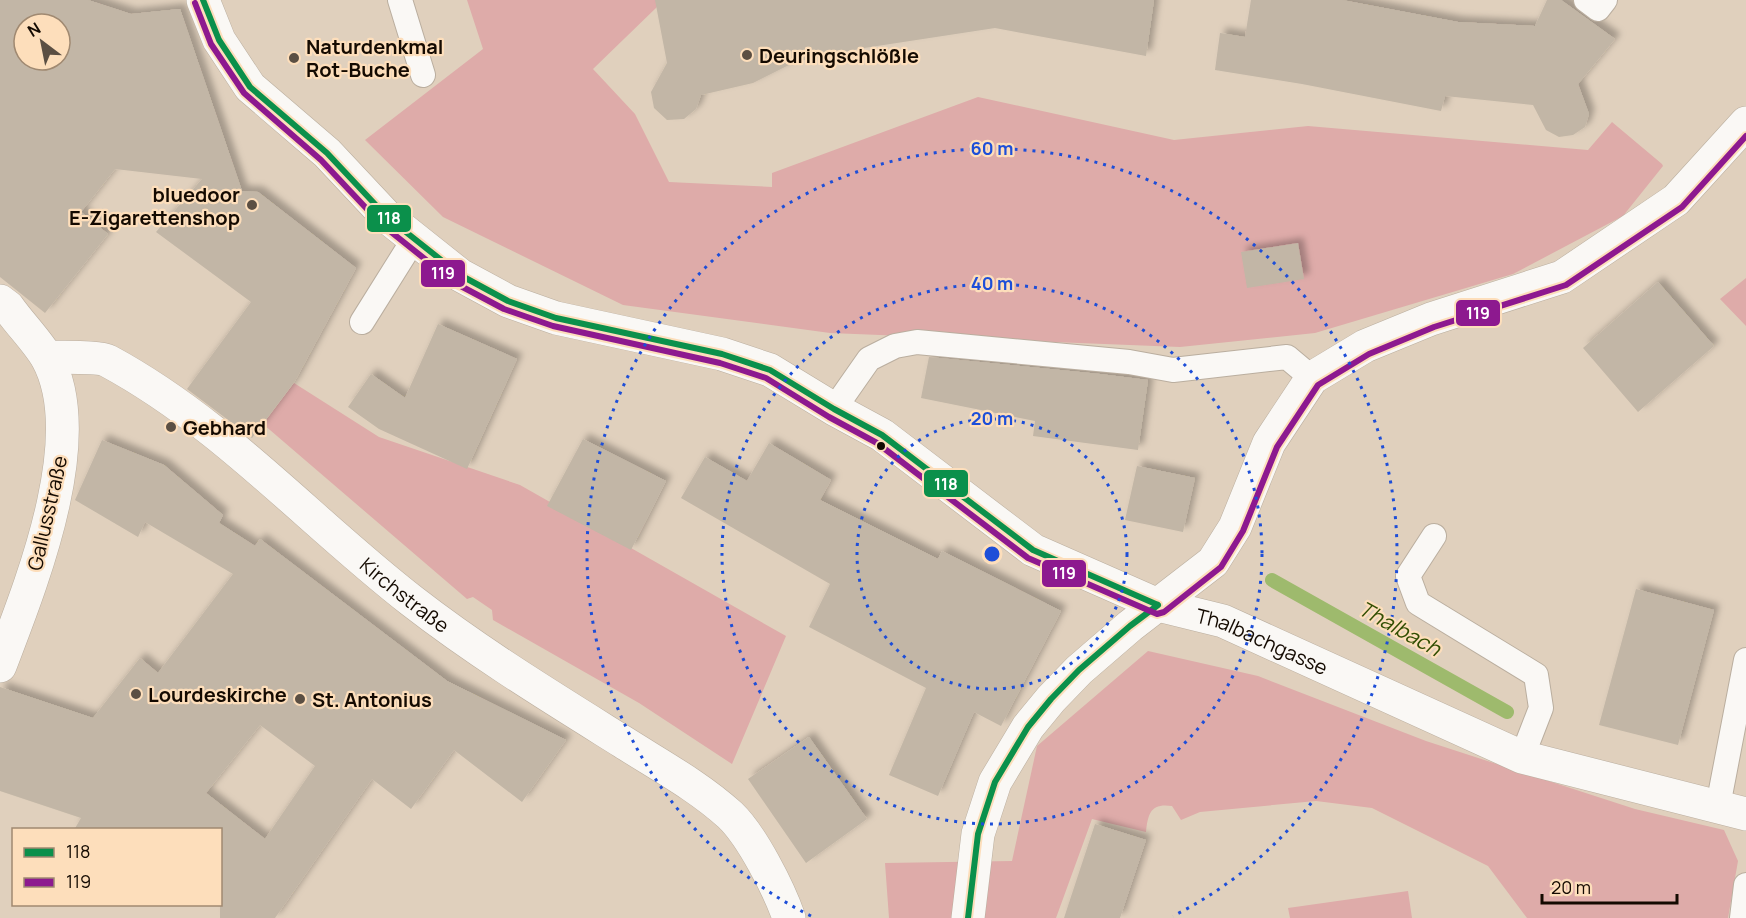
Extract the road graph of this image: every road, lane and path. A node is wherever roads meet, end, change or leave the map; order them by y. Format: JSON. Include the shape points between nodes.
{"nodes":[{"id":1,"x":203,"y":0,"type":"edge"},
{"id":2,"x":399,"y":0,"type":"edge"},
{"id":3,"x":1586,"y":0,"type":"edge"},
{"id":4,"x":1605,"y":0,"type":"edge"},
{"id":5,"x":423,"y":75,"type":"dead end"},
{"id":6,"x":1746,"y":123,"type":"edge"},
{"id":7,"x":414,"y":239,"type":"junction"},
{"id":8,"x":0,"y":302,"type":"edge"},
{"id":9,"x":362,"y":322,"type":"dead end"},
{"id":10,"x":47,"y":357,"type":"junction"},
{"id":11,"x":1312,"y":378,"type":"junction"},
{"id":12,"x":834,"y":409,"type":"junction"},
{"id":13,"x":1434,"y":536,"type":"dead end"},
{"id":14,"x":1158,"y":605,"type":"junction"},
{"id":15,"x":1746,"y":660,"type":"edge"},
{"id":16,"x":0,"y":666,"type":"edge"},
{"id":17,"x":1522,"y":757,"type":"junction"},
{"id":18,"x":1732,"y":810,"type":"edge"},
{"id":19,"x":1746,"y":885,"type":"edge"},
{"id":20,"x":789,"y":918,"type":"edge"},
{"id":21,"x":968,"y":918,"type":"edge"},
{"id":22,"x":1742,"y":918,"type":"edge"}],
"edges":[{"from":1,"to":7,"type":"street","name":"Thalbachgasse","via":[[219,40],[250,87],[327,153],[387,217]]},
{"from":2,"to":5,"type":"lane"},
{"from":3,"to":4,"type":"lane","via":[[1598,9]]},
{"from":6,"to":11,"type":"street","via":[[1676,200],[1562,277],[1431,319],[1365,346]]},
{"from":7,"to":9,"type":"lane"},
{"from":7,"to":12,"type":"street","name":"Thalbachgasse","via":[[459,275],[508,301],[556,318],[722,354],[770,370]]},
{"from":8,"to":10,"type":"street"},
{"from":10,"to":16,"type":"street","name":"Gallusstraße","via":[[58,387],[63,425],[61,462],[29,588]]},
{"from":10,"to":20,"type":"street","name":"Kirchstraße","via":[[105,359],[173,401],[412,601],[496,663],[693,787],[730,815],[747,835]]},
{"from":11,"to":12,"type":"lane","via":[[1287,357],[1173,370],[1129,362],[917,342],[895,346],[869,359]]},
{"from":11,"to":14,"type":"street","via":[[1269,443],[1235,527],[1213,562]]},
{"from":12,"to":14,"type":"street","name":"Thalbachgasse","via":[[882,435],[1033,550]]},
{"from":13,"to":17,"type":"lane","via":[[1408,576],[1418,603],[1536,675],[1541,708]]},
{"from":14,"to":17,"type":"street","name":"Thalbachgasse","via":[[1222,621]]},
{"from":14,"to":21,"type":"street","via":[[1079,670],[1028,727],[995,782],[978,834]]},
{"from":15,"to":18,"type":"lane"},
{"from":17,"to":18,"type":"street","name":"Thalbachgasse"},
{"from":19,"to":22,"type":"lane"}]}
